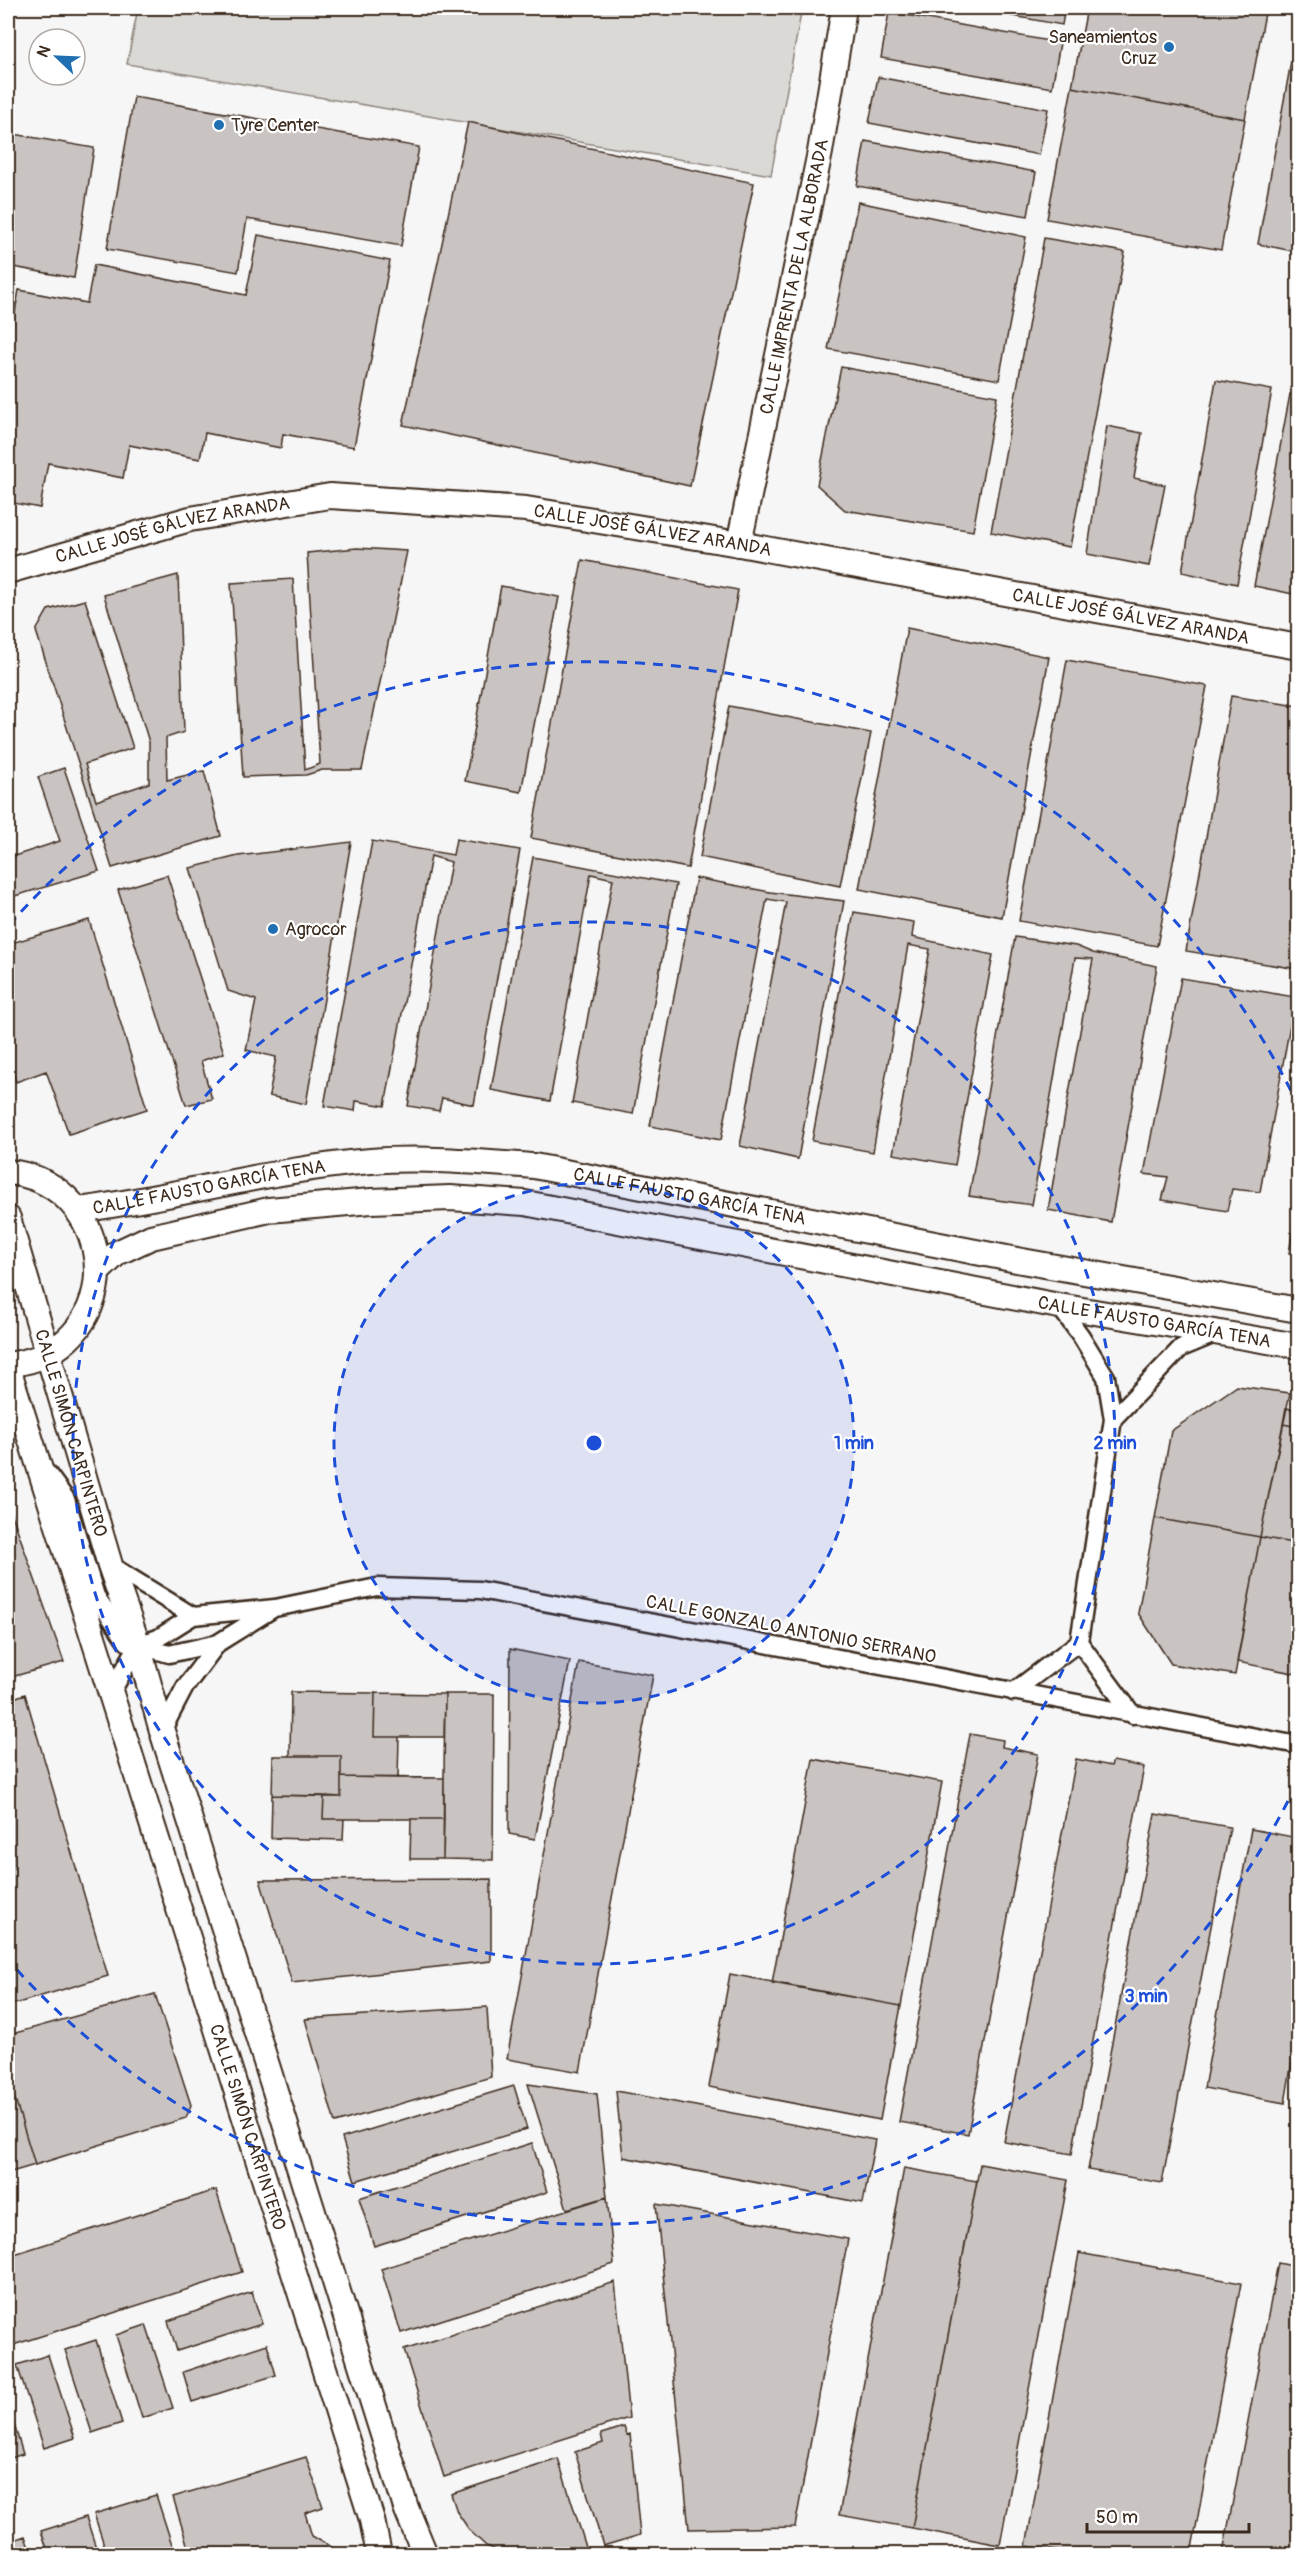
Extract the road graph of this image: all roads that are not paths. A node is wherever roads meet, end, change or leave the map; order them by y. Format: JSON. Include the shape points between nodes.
{"nodes":[{"id":1,"x":844,"y":8,"type":"edge"},
{"id":2,"x":739,"y":544,"type":"junction"},
{"id":3,"x":8,"y":571,"type":"edge"},
{"id":4,"x":1299,"y":647,"type":"edge"},
{"id":5,"x":8,"y":1172,"type":"edge"},
{"id":6,"x":79,"y":1210,"type":"junction"},
{"id":7,"x":8,"y":1218,"type":"edge"},
{"id":8,"x":98,"y":1271,"type":"junction"},
{"id":9,"x":1059,"y":1306,"type":"junction"},
{"id":10,"x":1299,"y":1310,"type":"edge"},
{"id":11,"x":1218,"y":1332,"type":"junction"},
{"id":12,"x":1299,"y":1346,"type":"edge"},
{"id":13,"x":48,"y":1353,"type":"junction"},
{"id":14,"x":8,"y":1366,"type":"edge"},
{"id":15,"x":1113,"y":1419,"type":"junction"},
{"id":16,"x":35,"y":1456,"type":"junction"},
{"id":17,"x":110,"y":1565,"type":"junction"},
{"id":18,"x":275,"y":1608,"type":"junction"},
{"id":19,"x":193,"y":1616,"type":"junction"},
{"id":20,"x":1079,"y":1642,"type":"junction"},
{"id":21,"x":218,"y":1643,"type":"junction"},
{"id":22,"x":138,"y":1645,"type":"junction"},
{"id":23,"x":1013,"y":1692,"type":"junction"},
{"id":24,"x":110,"y":1695,"type":"junction"},
{"id":25,"x":1133,"y":1715,"type":"junction"},
{"id":26,"x":162,"y":1731,"type":"junction"},
{"id":27,"x":1299,"y":1744,"type":"edge"},
{"id":28,"x":218,"y":1911,"type":"junction"},
{"id":29,"x":182,"y":1923,"type":"junction"},
{"id":30,"x":232,"y":1956,"type":"junction"},
{"id":31,"x":197,"y":1969,"type":"junction"},
{"id":32,"x":332,"y":2275,"type":"junction"},
{"id":33,"x":298,"y":2287,"type":"junction"},
{"id":34,"x":350,"y":2331,"type":"junction"},
{"id":35,"x":316,"y":2344,"type":"junction"},
{"id":36,"x":379,"y":2554,"type":"edge"},
{"id":37,"x":425,"y":2554,"type":"edge"}],
"edges":[{"from":1,"to":2,"type":"street","name":"CALLE IMPRENTA DE LA ALBORADA","via":[[820,152]]},
{"from":2,"to":3,"type":"street","name":"CALLE JOSÉ GÁLVEZ ARANDA","via":[[526,509],[330,496],[190,519]]},
{"from":2,"to":4,"type":"street","name":"CALLE JOSÉ GÁLVEZ ARANDA"},
{"from":5,"to":6,"type":"street","via":[[26,1174],[55,1188]]},
{"from":6,"to":8,"type":"street","via":[[93,1239]]},
{"from":6,"to":10,"type":"street","name":"CALLE FAUSTO GARCÍA TENA","via":[[140,1202],[233,1180],[372,1161],[457,1160],[534,1166],[1022,1261]]},
{"from":7,"to":13,"type":"street","name":"CALLE SIMÓN CARPINTERO"},
{"from":8,"to":9,"type":"street","name":"CALLE FAUSTO GARCÍA TENA","via":[[117,1253],[151,1237],[269,1210],[450,1198],[525,1203]]},
{"from":8,"to":13,"type":"street","via":[[91,1304],[74,1332]]},
{"from":9,"to":11,"type":"street","name":"CALLE FAUSTO GARCÍA TENA"},
{"from":9,"to":15,"type":"street","via":[[1106,1377]]},
{"from":11,"to":12,"type":"street","name":"CALLE FAUSTO GARCÍA TENA"},
{"from":11,"to":15,"type":"street","via":[[1182,1348]]},
{"from":13,"to":14,"type":"street"},
{"from":13,"to":17,"type":"street","name":"CALLE SIMÓN CARPINTERO"},
{"from":14,"to":16,"type":"street","name":"CALLE SIMÓN CARPINTERO"},
{"from":15,"to":20,"type":"street"},
{"from":16,"to":22,"type":"street","name":"CALLE SIMÓN CARPINTERO","via":[[66,1499],[96,1596],[127,1642]]},
{"from":16,"to":24,"type":"street","name":"CALLE SIMÓN CARPINTERO"},
{"from":17,"to":19,"type":"street"},
{"from":17,"to":22,"type":"street","name":"CALLE SIMÓN CARPINTERO"},
{"from":18,"to":19,"type":"street","name":"CALLE GONZALO ANTONIO SERRANO"},
{"from":18,"to":21,"type":"street","name":"CALLE GONZALO ANTONIO SERRANO"},
{"from":18,"to":23,"type":"street","name":"CALLE GONZALO ANTONIO SERRANO","via":[[377,1587],[480,1590]]},
{"from":19,"to":22,"type":"street","name":"CALLE GONZALO ANTONIO SERRANO","via":[[158,1638]]},
{"from":20,"to":23,"type":"street"},
{"from":20,"to":25,"type":"street"},
{"from":21,"to":22,"type":"street","name":"CALLE GONZALO ANTONIO SERRANO","via":[[169,1654]]},
{"from":21,"to":26,"type":"street","name":"CALLE GONZALO ANTONIO SERRANO","via":[[185,1687]]},
{"from":22,"to":24,"type":"street"},
{"from":22,"to":26,"type":"street","name":"CALLE SIMÓN CARPINTERO"},
{"from":23,"to":25,"type":"street","name":"CALLE GONZALO ANTONIO SERRANO"},
{"from":24,"to":29,"type":"street","name":"CALLE SIMÓN CARPINTERO"},
{"from":25,"to":27,"type":"street","name":"CALLE GONZALO ANTONIO SERRANO"},
{"from":26,"to":28,"type":"street","name":"CALLE SIMÓN CARPINTERO"},
{"from":28,"to":29,"type":"street","via":[[208,1934],[197,1934]]},
{"from":28,"to":30,"type":"street","name":"CALLE SIMÓN CARPINTERO"},
{"from":29,"to":31,"type":"street","name":"CALLE SIMÓN CARPINTERO"},
{"from":30,"to":31,"type":"street","via":[[221,1948],[209,1947]]},
{"from":30,"to":32,"type":"street","name":"CALLE SIMÓN CARPINTERO"},
{"from":31,"to":33,"type":"street","name":"CALLE SIMÓN CARPINTERO"},
{"from":32,"to":33,"type":"street","via":[[321,2298]]},
{"from":32,"to":34,"type":"street","name":"CALLE SIMÓN CARPINTERO"},
{"from":33,"to":35,"type":"street","name":"CALLE SIMÓN CARPINTERO"},
{"from":34,"to":35,"type":"street","via":[[339,2317],[327,2314],[318,2323]]},
{"from":34,"to":37,"type":"street","name":"CALLE SIMÓN CARPINTERO","via":[[406,2508]]},
{"from":35,"to":36,"type":"street","name":"CALLE SIMÓN CARPINTERO","via":[[372,2520]]}]}
